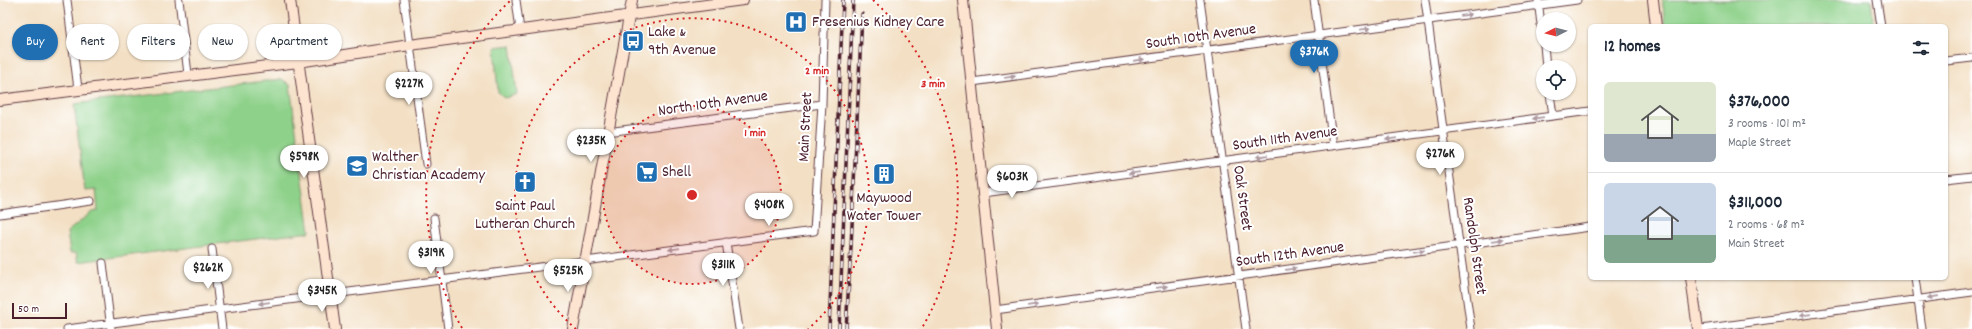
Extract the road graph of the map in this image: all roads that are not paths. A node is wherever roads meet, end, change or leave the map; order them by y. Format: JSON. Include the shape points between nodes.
{"nodes":[{"id":1,"x":67,"y":0,"type":"edge"},
{"id":2,"x":179,"y":0,"type":"edge"},
{"id":3,"x":290,"y":0,"type":"edge"},
{"id":4,"x":404,"y":0,"type":"edge"},
{"id":5,"x":516,"y":0,"type":"edge"},
{"id":6,"x":632,"y":0,"type":"edge"},
{"id":7,"x":743,"y":0,"type":"edge"},
{"id":8,"x":825,"y":0,"type":"edge"},
{"id":9,"x":963,"y":0,"type":"edge"},
{"id":10,"x":1200,"y":0,"type":"edge"},
{"id":11,"x":1314,"y":0,"type":"edge"},
{"id":12,"x":1425,"y":0,"type":"edge"},
{"id":13,"x":1577,"y":0,"type":"edge"},
{"id":14,"x":1653,"y":0,"type":"edge"},
{"id":15,"x":1877,"y":0,"type":"edge"},
{"id":16,"x":1538,"y":3,"type":"edge"},
{"id":17,"x":628,"y":15,"type":"junction"},
{"id":18,"x":1428,"y":20,"type":"junction"},
{"id":19,"x":1656,"y":24,"type":"edge"},
{"id":20,"x":1881,"y":24,"type":"edge"},
{"id":21,"x":520,"y":30,"type":"junction"},
{"id":22,"x":1319,"y":35,"type":"junction"},
{"id":23,"x":410,"y":45,"type":"junction"},
{"id":24,"x":1207,"y":50,"type":"junction"},
{"id":25,"x":1972,"y":58,"type":"edge"},
{"id":26,"x":1948,"y":61,"type":"edge"},
{"id":27,"x":298,"y":62,"type":"junction"},
{"id":28,"x":188,"y":74,"type":"junction"},
{"id":29,"x":972,"y":82,"type":"junction"},
{"id":30,"x":78,"y":89,"type":"junction"},
{"id":31,"x":0,"y":100,"type":"edge"},
{"id":32,"x":1551,"y":100,"type":"edge"},
{"id":33,"x":822,"y":104,"type":"junction"},
{"id":34,"x":1588,"y":111,"type":"edge"},
{"id":35,"x":1553,"y":116,"type":"junction"},
{"id":36,"x":607,"y":132,"type":"junction"},
{"id":37,"x":1444,"y":132,"type":"junction"},
{"id":38,"x":1333,"y":146,"type":"junction"},
{"id":39,"x":1222,"y":161,"type":"junction"},
{"id":40,"x":426,"y":164,"type":"dead end"},
{"id":41,"x":1972,"y":176,"type":"edge"},
{"id":42,"x":1948,"y":179,"type":"edge"},
{"id":43,"x":983,"y":193,"type":"junction"},
{"id":44,"x":91,"y":201,"type":"dead end"},
{"id":45,"x":0,"y":214,"type":"edge"},
{"id":46,"x":434,"y":218,"type":"dead end"},
{"id":47,"x":1588,"y":227,"type":"edge"},
{"id":48,"x":726,"y":242,"type":"junction"},
{"id":49,"x":1459,"y":245,"type":"junction"},
{"id":50,"x":212,"y":249,"type":"dead end"},
{"id":51,"x":586,"y":260,"type":"junction"},
{"id":52,"x":103,"y":263,"type":"dead end"},
{"id":53,"x":1238,"y":276,"type":"junction"},
{"id":54,"x":441,"y":280,"type":"junction"},
{"id":55,"x":1691,"y":280,"type":"edge"},
{"id":56,"x":1915,"y":280,"type":"edge"},
{"id":57,"x":1972,"y":292,"type":"edge"},
{"id":58,"x":331,"y":294,"type":"junction"},
{"id":59,"x":1918,"y":299,"type":"junction"},
{"id":60,"x":220,"y":309,"type":"junction"},
{"id":61,"x":995,"y":310,"type":"junction"},
{"id":62,"x":111,"y":326,"type":"edge"},
{"id":63,"x":67,"y":329,"type":"edge"},
{"id":64,"x":222,"y":329,"type":"edge"},
{"id":65,"x":335,"y":329,"type":"edge"},
{"id":66,"x":448,"y":329,"type":"edge"},
{"id":67,"x":573,"y":329,"type":"edge"},
{"id":68,"x":739,"y":329,"type":"edge"},
{"id":69,"x":997,"y":329,"type":"edge"},
{"id":70,"x":1246,"y":329,"type":"edge"},
{"id":71,"x":1471,"y":329,"type":"edge"},
{"id":72,"x":1698,"y":329,"type":"edge"},
{"id":73,"x":1701,"y":329,"type":"edge"},
{"id":74,"x":1922,"y":329,"type":"edge"}],
"edges":[{"from":1,"to":30,"type":"street"},
{"from":2,"to":28,"type":"street"},
{"from":3,"to":27,"type":"main road"},
{"from":4,"to":23,"type":"street"},
{"from":5,"to":21,"type":"street"},
{"from":6,"to":17,"type":"main road"},
{"from":7,"to":17,"type":"main road"},
{"from":8,"to":33,"type":"street","name":"Main Street"},
{"from":9,"to":29,"type":"main road"},
{"from":10,"to":24,"type":"street","name":"Oak Street"},
{"from":11,"to":22,"type":"street"},
{"from":12,"to":18,"type":"street","name":"Randolph Street"},
{"from":13,"to":16,"type":"street","name":"South 10th Avenue"},
{"from":14,"to":19,"type":"main road"},
{"from":15,"to":20,"type":"street"},
{"from":18,"to":16,"type":"street","name":"South 10th Avenue","one_way":true},
{"from":17,"to":21,"type":"main road"},
{"from":17,"to":36,"type":"main road"},
{"from":22,"to":18,"type":"street","name":"South 10th Avenue","one_way":true},
{"from":18,"to":37,"type":"street","name":"Randolph Street"},
{"from":21,"to":23,"type":"main road"},
{"from":22,"to":24,"type":"street","name":"South 10th Avenue"},
{"from":22,"to":38,"type":"street"},
{"from":23,"to":27,"type":"main road"},
{"from":23,"to":40,"type":"street"},
{"from":29,"to":24,"type":"street","name":"South 10th Avenue","one_way":true},
{"from":24,"to":39,"type":"street","name":"Oak Street"},
{"from":25,"to":26,"type":"street"},
{"from":27,"to":28,"type":"main road"},
{"from":27,"to":58,"type":"main road"},
{"from":28,"to":30,"type":"main road"},
{"from":29,"to":43,"type":"main road"},
{"from":30,"to":31,"type":"main road"},
{"from":32,"to":35,"type":"street"},
{"from":33,"to":36,"type":"street","name":"North 10th Avenue"},
{"from":33,"to":48,"type":"street","name":"Main Street","via":[[814,230]]},
{"from":34,"to":35,"type":"street","name":"South 11th Avenue"},
{"from":35,"to":37,"type":"street","name":"South 11th Avenue","one_way":true},
{"from":36,"to":51,"type":"main road"},
{"from":37,"to":38,"type":"street","name":"South 11th Avenue","one_way":true},
{"from":37,"to":49,"type":"street","name":"Randolph Street"},
{"from":38,"to":39,"type":"street","name":"South 11th Avenue","one_way":true},
{"from":39,"to":43,"type":"street","name":"South 11th Avenue","one_way":true},
{"from":39,"to":53,"type":"street","name":"Oak Street"},
{"from":41,"to":42,"type":"street"},
{"from":43,"to":61,"type":"main road"},
{"from":44,"to":45,"type":"street"},
{"from":46,"to":54,"type":"street"},
{"from":49,"to":47,"type":"street","name":"South 12th Avenue","one_way":true},
{"from":48,"to":51,"type":"street","one_way":true},
{"from":48,"to":68,"type":"street"},
{"from":53,"to":49,"type":"street","name":"South 12th Avenue","one_way":true},
{"from":49,"to":71,"type":"street","name":"Randolph Street"},
{"from":50,"to":60,"type":"street"},
{"from":51,"to":54,"type":"street"},
{"from":51,"to":67,"type":"main road"},
{"from":52,"to":62,"type":"street"},
{"from":61,"to":53,"type":"street","name":"South 12th Avenue","one_way":true},
{"from":53,"to":70,"type":"street","name":"Oak Street"},
{"from":54,"to":58,"type":"street"},
{"from":54,"to":66,"type":"street"},
{"from":55,"to":72,"type":"main road"},
{"from":56,"to":59,"type":"street"},
{"from":57,"to":59,"type":"street","one_way":true},
{"from":58,"to":60,"type":"street","one_way":true},
{"from":58,"to":65,"type":"main road"},
{"from":59,"to":73,"type":"street","one_way":true},
{"from":59,"to":74,"type":"street"},
{"from":60,"to":62,"type":"street"},
{"from":60,"to":64,"type":"street"},
{"from":61,"to":69,"type":"main road"},
{"from":62,"to":63,"type":"street"}]}
